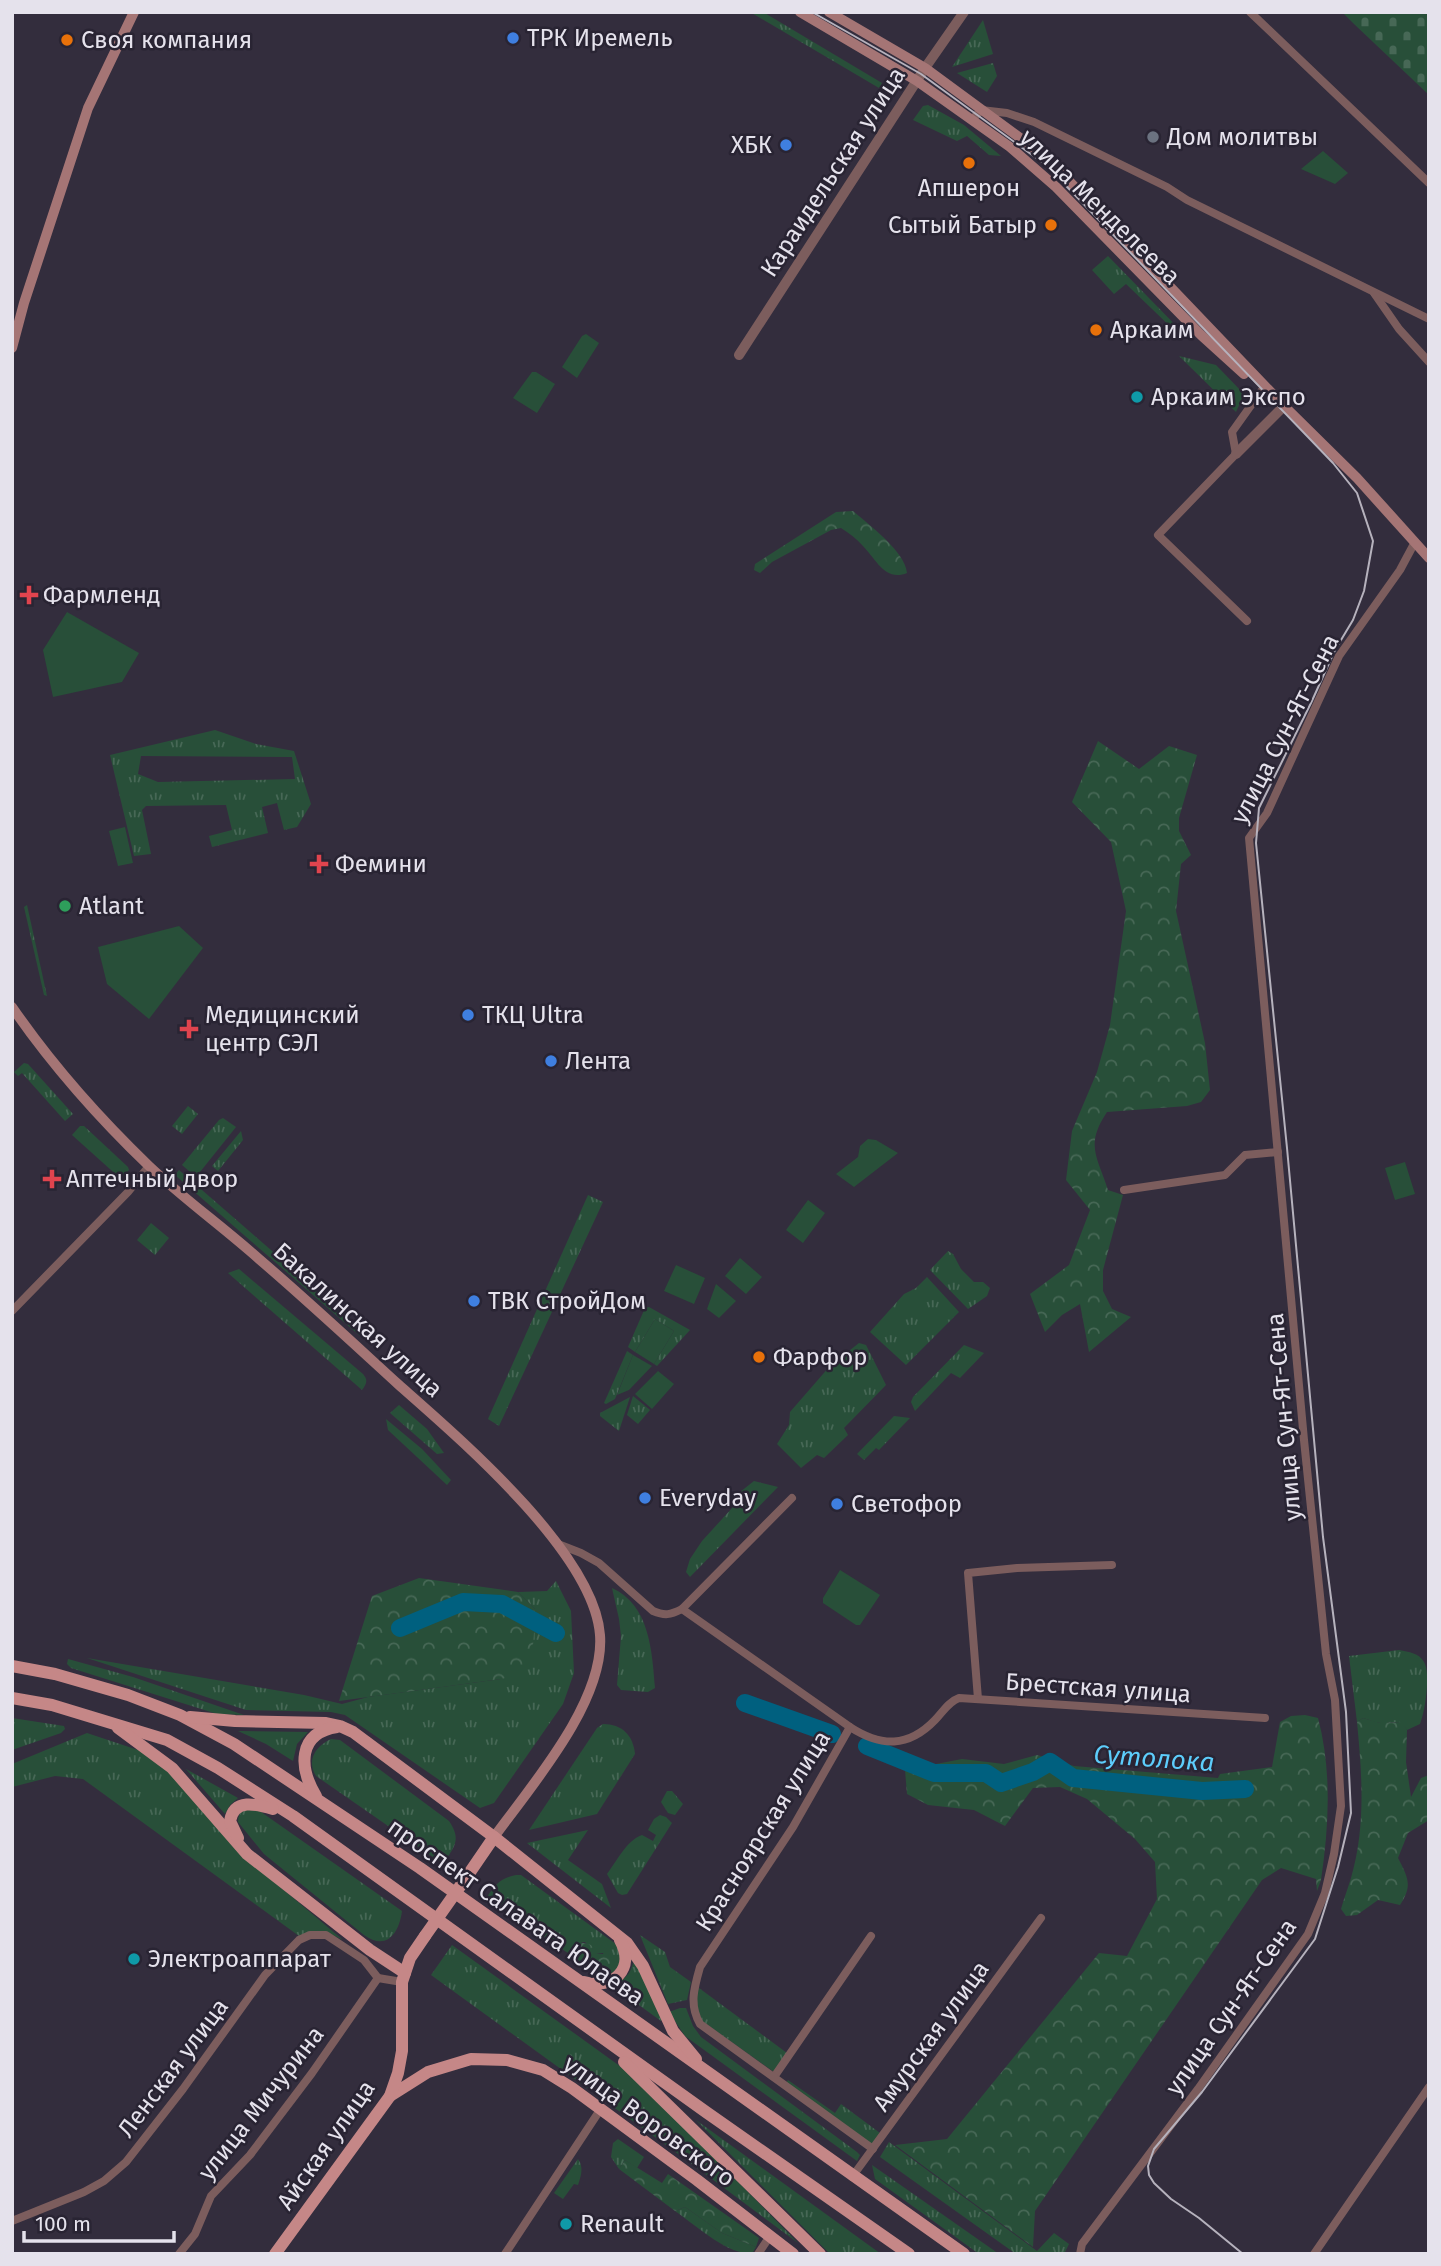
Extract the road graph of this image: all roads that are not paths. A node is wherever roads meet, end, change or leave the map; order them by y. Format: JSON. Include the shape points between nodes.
{"nodes":[{"id":1,"x":134,"y":12,"type":"edge"},
{"id":2,"x":800,"y":12,"type":"edge"},
{"id":3,"x":829,"y":12,"type":"edge"},
{"id":4,"x":964,"y":12,"type":"edge"},
{"id":5,"x":1250,"y":12,"type":"edge"},
{"id":6,"x":925,"y":68,"type":"junction"},
{"id":7,"x":917,"y":81,"type":"junction"},
{"id":8,"x":981,"y":110,"type":"junction"},
{"id":9,"x":972,"y":120,"type":"junction"},
{"id":10,"x":1429,"y":183,"type":"edge"},
{"id":11,"x":1372,"y":290,"type":"junction"},
{"id":12,"x":1429,"y":319,"type":"edge"},
{"id":13,"x":12,"y":348,"type":"edge"},
{"id":14,"x":738,"y":355,"type":"dead end"},
{"id":15,"x":1429,"y":362,"type":"edge"},
{"id":16,"x":1262,"y":390,"type":"junction"},
{"id":17,"x":1284,"y":406,"type":"junction"},
{"id":18,"x":1236,"y":454,"type":"junction"},
{"id":19,"x":1415,"y":542,"type":"junction"},
{"id":20,"x":1429,"y":558,"type":"edge"},
{"id":21,"x":1247,"y":621,"type":"dead end"},
{"id":22,"x":12,"y":1007,"type":"edge"},
{"id":23,"x":1278,"y":1152,"type":"junction"},
{"id":24,"x":149,"y":1166,"type":"junction"},
{"id":25,"x":1124,"y":1190,"type":"dead end"},
{"id":26,"x":12,"y":1311,"type":"edge"},
{"id":27,"x":792,"y":1498,"type":"dead end"},
{"id":28,"x":555,"y":1543,"type":"junction"},
{"id":29,"x":1112,"y":1565,"type":"dead end"},
{"id":30,"x":682,"y":1609,"type":"junction"},
{"id":31,"x":12,"y":1666,"type":"edge"},
{"id":32,"x":12,"y":1698,"type":"edge"},
{"id":33,"x":978,"y":1699,"type":"junction"},
{"id":34,"x":180,"y":1715,"type":"junction"},
{"id":35,"x":938,"y":1718,"type":"joint"},
{"id":36,"x":1265,"y":1718,"type":"dead end"},
{"id":37,"x":109,"y":1721,"type":"junction"},
{"id":38,"x":850,"y":1727,"type":"junction"},
{"id":39,"x":347,"y":1728,"type":"junction"},
{"id":40,"x":318,"y":1799,"type":"junction"},
{"id":41,"x":292,"y":1816,"type":"junction"},
{"id":42,"x":494,"y":1837,"type":"junction"},
{"id":43,"x":247,"y":1854,"type":"junction"},
{"id":44,"x":1041,"y":1918,"type":"dead end"},
{"id":45,"x":616,"y":1934,"type":"junction"},
{"id":46,"x":871,"y":1936,"type":"dead end"},
{"id":47,"x":378,"y":1978,"type":"junction"},
{"id":48,"x":403,"y":1978,"type":"junction"},
{"id":49,"x":575,"y":1979,"type":"junction"},
{"id":50,"x":582,"y":2024,"type":"junction"},
{"id":51,"x":774,"y":2077,"type":"junction"},
{"id":52,"x":716,"y":2080,"type":"junction"},
{"id":53,"x":1429,"y":2087,"type":"edge"},
{"id":54,"x":390,"y":2096,"type":"junction"},
{"id":55,"x":600,"y":2110,"type":"junction"},
{"id":56,"x":873,"y":2149,"type":"junction"},
{"id":57,"x":852,"y":2177,"type":"junction"},
{"id":58,"x":12,"y":2221,"type":"edge"},
{"id":59,"x":770,"y":2236,"type":"junction"},
{"id":60,"x":179,"y":2254,"type":"edge"},
{"id":61,"x":275,"y":2254,"type":"edge"},
{"id":62,"x":505,"y":2254,"type":"edge"},
{"id":63,"x":758,"y":2254,"type":"edge"},
{"id":64,"x":793,"y":2254,"type":"edge"},
{"id":65,"x":820,"y":2254,"type":"edge"},
{"id":66,"x":909,"y":2254,"type":"edge"},
{"id":67,"x":964,"y":2254,"type":"edge"},
{"id":68,"x":1080,"y":2254,"type":"edge"},
{"id":69,"x":1314,"y":2254,"type":"edge"}],
"edges":[{"from":1,"to":13,"type":"main road","via":[[89,108]]},
{"from":2,"to":7,"type":"main road","name":"улица Менделеева"},
{"from":3,"to":6,"type":"main road","name":"улица Менделеева"},
{"from":4,"to":6,"type":"street","name":"Караидельская улица"},
{"from":5,"to":10,"type":"street"},
{"from":6,"to":7,"type":"street","name":"Караидельская улица"},
{"from":6,"to":8,"type":"main road","name":"улица Менделеева"},
{"from":7,"to":9,"type":"main road","name":"улица Менделеева"},
{"from":7,"to":14,"type":"street","name":"Караидельская улица"},
{"from":8,"to":9,"type":"street"},
{"from":8,"to":11,"type":"street","via":[[1034,122]]},
{"from":8,"to":17,"type":"main road","name":"улица Менделеева","via":[[1046,157]]},
{"from":9,"to":16,"type":"main road","name":"улица Менделеева","via":[[1056,187],[1201,335]]},
{"from":11,"to":12,"type":"street"},
{"from":11,"to":15,"type":"street"},
{"from":16,"to":17,"type":"main road","name":"улица Менделеева"},
{"from":16,"to":18,"type":"street","via":[[1232,432]]},
{"from":17,"to":18,"type":"street"},
{"from":17,"to":19,"type":"main road","name":"улица Менделеева"},
{"from":18,"to":21,"type":"street","via":[[1158,535]]},
{"from":19,"to":20,"type":"main road","name":"улица Менделеева"},
{"from":19,"to":23,"type":"street","name":"улица Сун-Ят-Сена","via":[[1339,656],[1267,813],[1249,838]]},
{"from":22,"to":24,"type":"main road","name":"Бакалинская улица","via":[[60,1073]]},
{"from":23,"to":25,"type":"street","via":[[1245,1155],[1225,1175]]},
{"from":23,"to":68,"type":"street","name":"улица Сун-Ят-Сена","via":[[1326,1654],[1335,1700],[1341,1806],[1334,1854],[1308,1934],[1082,2244]]},
{"from":24,"to":26,"type":"street"},
{"from":24,"to":28,"type":"main road","name":"Бакалинская улица","via":[[453,1433],[509,1487]]},
{"from":27,"to":30,"type":"street"},
{"from":28,"to":30,"type":"street","via":[[599,1563],[653,1611],[670,1615]]},
{"from":28,"to":42,"type":"main road","name":"Бакалинская улица","via":[[586,1586],[596,1609],[599,1667],[566,1736]]},
{"from":29,"to":33,"type":"street","via":[[968,1573]]},
{"from":30,"to":38,"type":"street"},
{"from":31,"to":34,"type":"main road","name":"проспект Салавата Юлаева","via":[[128,1695]]},
{"from":32,"to":37,"type":"main road"},
{"from":33,"to":35,"type":"street","name":"Брестская улица","via":[[954,1700]]},
{"from":33,"to":36,"type":"street","name":"Брестская улица"},
{"from":34,"to":39,"type":"main road"},
{"from":34,"to":40,"type":"main road","name":"проспект Салавата Юлаева"},
{"from":35,"to":38,"type":"street","name":"Красноярская улица","via":[[909,1739],[895,1742],[870,1739]]},
{"from":37,"to":41,"type":"main road","via":[[167,1740]]},
{"from":37,"to":43,"type":"main road","via":[[172,1768]]},
{"from":38,"to":51,"type":"street","name":"Красноярская улица","via":[[793,1828],[700,1967],[694,1985],[692,2006],[700,2024]]},
{"from":39,"to":40,"type":"main road","via":[[327,1729],[304,1754],[304,1771]]},
{"from":39,"to":42,"type":"main road"},
{"from":40,"to":49,"type":"main road","name":"проспект Салавата Юлаева"},
{"from":41,"to":43,"type":"main road","via":[[245,1803],[236,1808],[231,1825]]},
{"from":41,"to":50,"type":"main road"},
{"from":42,"to":45,"type":"main road"},
{"from":42,"to":48,"type":"main road","bridge":true,"via":[[410,1958]]},
{"from":43,"to":48,"type":"main road"},
{"from":44,"to":56,"type":"street","name":"Амурская улица"},
{"from":45,"to":49,"type":"main road","via":[[626,1957],[618,1976],[594,1985]]},
{"from":45,"to":52,"type":"main road","via":[[639,1958],[673,2031]]},
{"from":46,"to":51,"type":"street"},
{"from":47,"to":48,"type":"street"},
{"from":47,"to":58,"type":"street","name":"Ленская улица","via":[[364,1960],[326,1935],[299,1940],[265,1975],[126,2162],[84,2192]]},
{"from":47,"to":60,"type":"street","name":"улица Мичурина","via":[[250,2155],[211,2196],[195,2234]]},
{"from":48,"to":54,"type":"main road","name":"Айская улица","via":[[402,2051]]},
{"from":49,"to":52,"type":"main road","name":"проспект Салавата Юлаева"},
{"from":50,"to":65,"type":"main road"},
{"from":50,"to":66,"type":"main road"},
{"from":51,"to":56,"type":"street"},
{"from":52,"to":57,"type":"main road","name":"проспект Салавата Юлаева"},
{"from":53,"to":69,"type":"street"},
{"from":54,"to":55,"type":"main road","name":"улица Воровского","via":[[436,2068],[490,2058],[543,2070]]},
{"from":54,"to":61,"type":"main road","name":"Айская улица"},
{"from":55,"to":59,"type":"main road","name":"улица Воровского"},
{"from":55,"to":62,"type":"street"},
{"from":56,"to":57,"type":"street","name":"Амурская улица"},
{"from":57,"to":67,"type":"main road","name":"проспект Салавата Юлаева"},
{"from":59,"to":63,"type":"street"},
{"from":59,"to":64,"type":"main road","name":"улица Воровского"}]}
